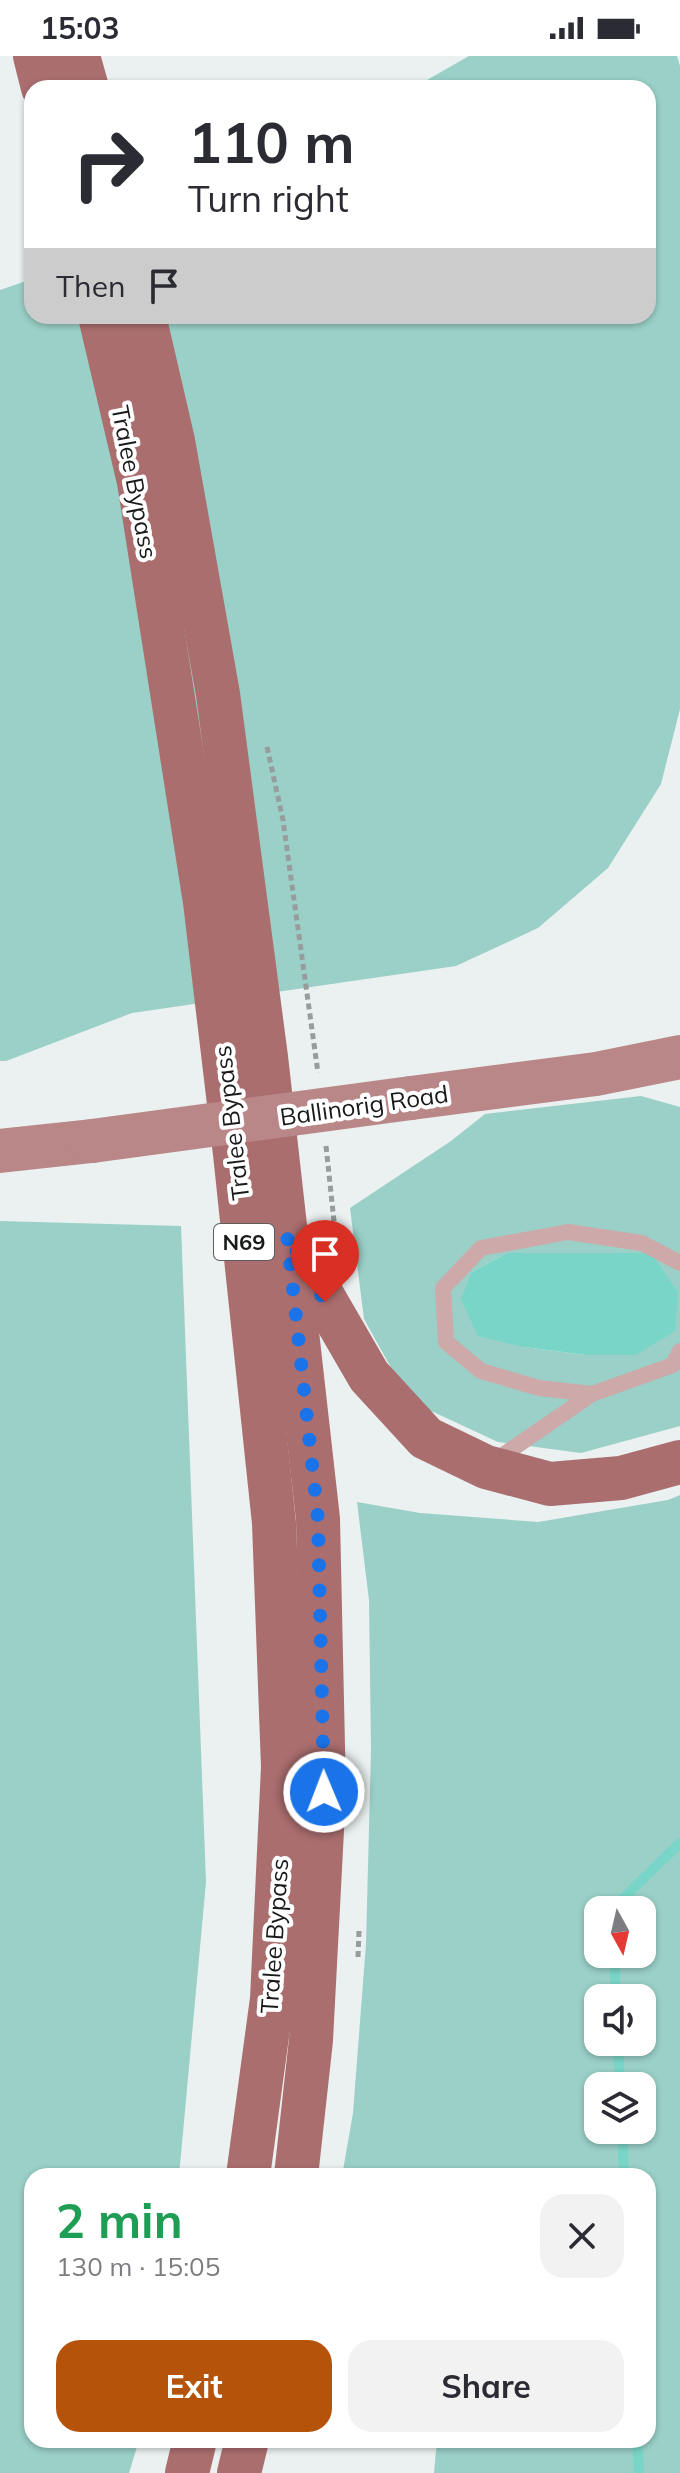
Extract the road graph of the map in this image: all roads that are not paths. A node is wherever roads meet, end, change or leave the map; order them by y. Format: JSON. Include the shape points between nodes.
{"nodes":[{"id":1,"x":35,"y":56,"type":"edge"},
{"id":2,"x":78,"y":56,"type":"edge"},
{"id":3,"x":41,"y":80,"type":"edge"},
{"id":4,"x":85,"y":80,"type":"edge"},
{"id":5,"x":102,"y":324,"type":"edge"},
{"id":6,"x":146,"y":324,"type":"edge"},
{"id":7,"x":680,"y":1057,"type":"edge"},
{"id":8,"x":0,"y":1151,"type":"edge"},
{"id":9,"x":287,"y":1234,"type":"junction"},
{"id":10,"x":680,"y":1263,"type":"edge"},
{"id":11,"x":680,"y":1351,"type":"edge"},
{"id":12,"x":592,"y":1394,"type":"junction"},
{"id":13,"x":680,"y":1462,"type":"edge"},
{"id":14,"x":486,"y":1467,"type":"junction"},
{"id":15,"x":249,"y":2168,"type":"edge"},
{"id":16,"x":297,"y":2168,"type":"edge"},
{"id":17,"x":193,"y":2448,"type":"edge"},
{"id":18,"x":245,"y":2448,"type":"edge"},
{"id":19,"x":187,"y":2473,"type":"edge"},
{"id":20,"x":239,"y":2473,"type":"edge"}],
"edges":[{"from":1,"to":3,"type":"main road"},
{"from":2,"to":4,"type":"main road"},
{"from":5,"to":15,"type":"main road","name":"Tralee Bypass","number":"N69","via":[[139,482],[205,902],[274,1523],[283,1767],[272,1999]]},
{"from":6,"to":9,"type":"main road","name":"Tralee Bypass","number":"N69","via":[[173,441],[218,694]]},
{"from":7,"to":8,"type":"street","name":"Ballinorig Road","bridge":true,"via":[[596,1074]]},
{"from":9,"to":14,"type":"main road","via":[[369,1376],[426,1438]]},
{"from":9,"to":16,"type":"main road","name":"Tralee Bypass","number":"N69","via":[[318,1519],[324,1792],[311,2040]]},
{"from":10,"to":12,"type":"lane","via":[[642,1243],[568,1232],[481,1248],[443,1288],[446,1342],[481,1371],[539,1388]]},
{"from":11,"to":12,"type":"lane","via":[[673,1365]]},
{"from":12,"to":14,"type":"lane"},
{"from":13,"to":14,"type":"main road","via":[[621,1478],[550,1484]]},
{"from":17,"to":19,"type":"main road"},
{"from":18,"to":20,"type":"main road"}]}
